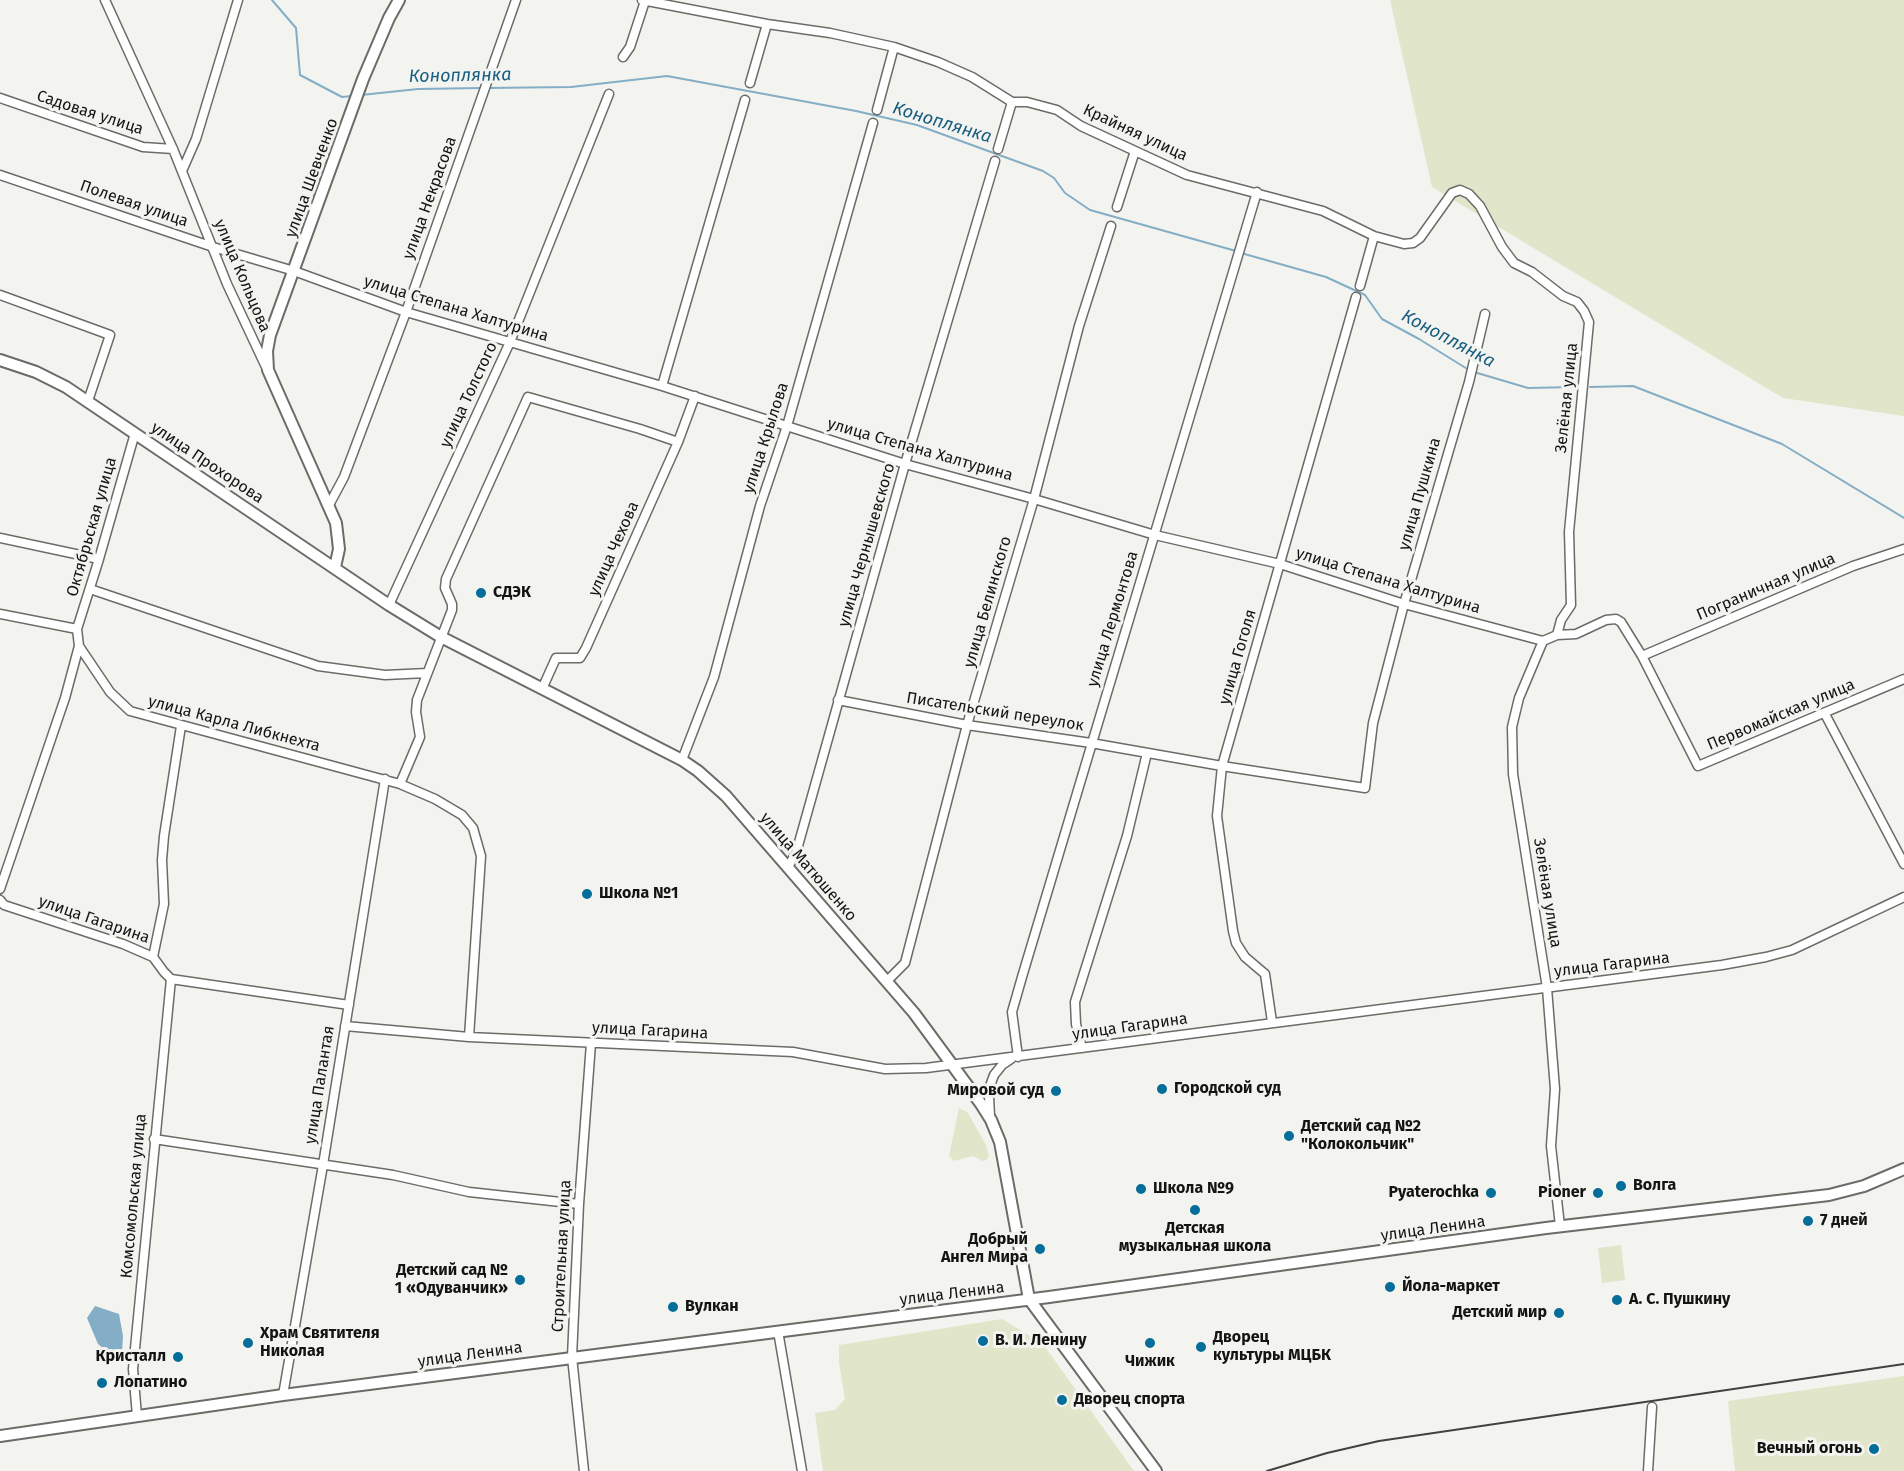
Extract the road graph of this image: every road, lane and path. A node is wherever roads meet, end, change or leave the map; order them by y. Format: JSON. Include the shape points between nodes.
{"nodes":[{"id":1,"x":105,"y":0,"type":"edge"},
{"id":2,"x":238,"y":0,"type":"edge"},
{"id":3,"x":399,"y":0,"type":"edge"},
{"id":4,"x":516,"y":0,"type":"edge"},
{"id":5,"x":644,"y":0,"type":"edge"},
{"id":6,"x":767,"y":24,"type":"junction"},
{"id":7,"x":894,"y":47,"type":"junction"},
{"id":8,"x":623,"y":57,"type":"dead end"},
{"id":9,"x":750,"y":83,"type":"dead end"},
{"id":10,"x":609,"y":94,"type":"dead end"},
{"id":11,"x":0,"y":98,"type":"edge"},
{"id":12,"x":745,"y":100,"type":"dead end"},
{"id":13,"x":1012,"y":102,"type":"junction"},
{"id":14,"x":877,"y":110,"type":"dead end"},
{"id":15,"x":873,"y":123,"type":"dead end"},
{"id":16,"x":173,"y":149,"type":"junction"},
{"id":17,"x":998,"y":149,"type":"dead end"},
{"id":18,"x":1135,"y":151,"type":"junction"},
{"id":19,"x":995,"y":161,"type":"dead end"},
{"id":20,"x":182,"y":171,"type":"junction"},
{"id":21,"x":0,"y":175,"type":"edge"},
{"id":22,"x":1257,"y":192,"type":"junction"},
{"id":23,"x":1117,"y":207,"type":"dead end"},
{"id":24,"x":1111,"y":226,"type":"dead end"},
{"id":25,"x":1374,"y":236,"type":"junction"},
{"id":26,"x":213,"y":247,"type":"junction"},
{"id":27,"x":294,"y":271,"type":"junction"},
{"id":28,"x":1360,"y":286,"type":"dead end"},
{"id":29,"x":1551,"y":288,"type":"joint"},
{"id":30,"x":0,"y":295,"type":"edge"},
{"id":31,"x":1356,"y":297,"type":"dead end"},
{"id":32,"x":406,"y":312,"type":"junction"},
{"id":33,"x":1485,"y":314,"type":"dead end"},
{"id":34,"x":510,"y":342,"type":"junction"},
{"id":35,"x":0,"y":360,"type":"edge"},
{"id":36,"x":268,"y":370,"type":"junction"},
{"id":37,"x":662,"y":386,"type":"junction"},
{"id":38,"x":695,"y":396,"type":"junction"},
{"id":39,"x":87,"y":401,"type":"junction"},
{"id":40,"x":787,"y":426,"type":"junction"},
{"id":41,"x":135,"y":433,"type":"junction"},
{"id":42,"x":678,"y":442,"type":"junction"},
{"id":43,"x":906,"y":464,"type":"junction"},
{"id":44,"x":1034,"y":499,"type":"junction"},
{"id":45,"x":329,"y":505,"type":"junction"},
{"id":46,"x":1155,"y":535,"type":"junction"},
{"id":47,"x":0,"y":538,"type":"edge"},
{"id":48,"x":1904,"y":549,"type":"edge"},
{"id":49,"x":99,"y":559,"type":"junction"},
{"id":50,"x":1280,"y":564,"type":"junction"},
{"id":51,"x":335,"y":567,"type":"junction"},
{"id":52,"x":90,"y":589,"type":"junction"},
{"id":53,"x":1404,"y":604,"type":"junction"},
{"id":54,"x":389,"y":605,"type":"junction"},
{"id":55,"x":0,"y":614,"type":"edge"},
{"id":56,"x":77,"y":629,"type":"junction"},
{"id":57,"x":1557,"y":635,"type":"junction"},
{"id":58,"x":441,"y":637,"type":"junction"},
{"id":59,"x":1543,"y":641,"type":"junction"},
{"id":60,"x":80,"y":646,"type":"junction"},
{"id":61,"x":1642,"y":656,"type":"junction"},
{"id":62,"x":427,"y":673,"type":"junction"},
{"id":63,"x":1904,"y":679,"type":"edge"},
{"id":64,"x":542,"y":689,"type":"junction"},
{"id":65,"x":838,"y":700,"type":"junction"},
{"id":66,"x":1825,"y":714,"type":"junction"},
{"id":67,"x":967,"y":725,"type":"junction"},
{"id":68,"x":181,"y":726,"type":"junction"},
{"id":69,"x":1091,"y":743,"type":"junction"},
{"id":70,"x":1147,"y":753,"type":"junction"},
{"id":71,"x":682,"y":760,"type":"junction"},
{"id":72,"x":1222,"y":766,"type":"junction"},
{"id":73,"x":385,"y":779,"type":"junction"},
{"id":74,"x":400,"y":784,"type":"junction"},
{"id":75,"x":1365,"y":788,"type":"joint"},
{"id":76,"x":1904,"y":864,"type":"edge"},
{"id":77,"x":788,"y":867,"type":"junction"},
{"id":78,"x":0,"y":889,"type":"edge"},
{"id":79,"x":1904,"y":897,"type":"edge"},
{"id":80,"x":0,"y":900,"type":"edge"},
{"id":81,"x":153,"y":957,"type":"junction"},
{"id":82,"x":171,"y":979,"type":"junction"},
{"id":83,"x":887,"y":981,"type":"junction"},
{"id":84,"x":1547,"y":988,"type":"junction"},
{"id":85,"x":349,"y":1005,"type":"junction"},
{"id":86,"x":1272,"y":1022,"type":"junction"},
{"id":87,"x":345,"y":1026,"type":"junction"},
{"id":88,"x":469,"y":1037,"type":"junction"},
{"id":89,"x":591,"y":1043,"type":"junction"},
{"id":90,"x":1082,"y":1048,"type":"junction"},
{"id":91,"x":1015,"y":1058,"type":"junction"},
{"id":92,"x":953,"y":1064,"type":"junction"},
{"id":93,"x":991,"y":1120,"type":"junction"},
{"id":94,"x":154,"y":1139,"type":"junction"},
{"id":95,"x":323,"y":1165,"type":"junction"},
{"id":96,"x":1904,"y":1169,"type":"edge"},
{"id":97,"x":579,"y":1204,"type":"junction"},
{"id":98,"x":1560,"y":1226,"type":"junction"},
{"id":99,"x":1029,"y":1299,"type":"junction"},
{"id":100,"x":778,"y":1331,"type":"junction"},
{"id":101,"x":572,"y":1357,"type":"junction"},
{"id":102,"x":283,"y":1395,"type":"junction"},
{"id":103,"x":1652,"y":1407,"type":"dead end"},
{"id":104,"x":137,"y":1416,"type":"junction"},
{"id":105,"x":0,"y":1436,"type":"edge"},
{"id":106,"x":584,"y":1471,"type":"edge"},
{"id":107,"x":802,"y":1471,"type":"edge"},
{"id":108,"x":1156,"y":1471,"type":"edge"},
{"id":109,"x":1648,"y":1471,"type":"edge"}],
"edges":[{"from":1,"to":16,"type":"street","name":"улица Кольцова"},
{"from":2,"to":20,"type":"street","via":[[196,139]]},
{"from":3,"to":27,"type":"main road","name":"улица Шевченко","via":[[363,79]]},
{"from":4,"to":32,"type":"street","name":"улица Некрасова"},
{"from":5,"to":6,"type":"street","name":"Крайняя улица"},
{"from":5,"to":8,"type":"street","via":[[630,47]]},
{"from":6,"to":7,"type":"street","name":"Крайняя улица"},
{"from":6,"to":9,"type":"street"},
{"from":7,"to":13,"type":"street","name":"Крайняя улица","via":[[972,77]]},
{"from":7,"to":14,"type":"street"},
{"from":10,"to":34,"type":"street","name":"улица Толстого"},
{"from":11,"to":16,"type":"street","name":"Садовая улица","via":[[143,147]]},
{"from":12,"to":37,"type":"street"},
{"from":13,"to":17,"type":"street"},
{"from":13,"to":18,"type":"street","name":"Крайняя улица","via":[[1045,105]]},
{"from":15,"to":40,"type":"street","name":"улица Крылова"},
{"from":16,"to":20,"type":"street","name":"улица Кольцова"},
{"from":18,"to":22,"type":"street","name":"Крайняя улица","via":[[1187,175]]},
{"from":18,"to":23,"type":"street"},
{"from":19,"to":43,"type":"street","name":"улица Чернышевского"},
{"from":20,"to":26,"type":"street","name":"улица Кольцова"},
{"from":21,"to":26,"type":"street","name":"Полевая улица"},
{"from":22,"to":25,"type":"street","name":"Крайняя улица","via":[[1330,214]]},
{"from":22,"to":46,"type":"street","name":"улица Лермонтова"},
{"from":24,"to":44,"type":"street","name":"улица Белинского","via":[[1079,326]]},
{"from":25,"to":28,"type":"street"},
{"from":25,"to":29,"type":"street","name":"Крайняя улица","via":[[1413,243],[1443,202],[1460,190],[1480,206],[1514,263]]},
{"from":26,"to":27,"type":"street","name":"Полевая улица"},
{"from":26,"to":36,"type":"street","name":"улица Кольцова"},
{"from":27,"to":32,"type":"street","name":"улица Степана Халтурина"},
{"from":27,"to":36,"type":"main road","name":"улица Шевченко","via":[[270,335]]},
{"from":29,"to":57,"type":"street","name":"Зелёная улица","via":[[1577,302],[1589,322],[1569,532],[1572,605],[1561,620]]},
{"from":30,"to":39,"type":"street","via":[[110,336]]},
{"from":31,"to":50,"type":"street","name":"улица Гоголя"},
{"from":32,"to":34,"type":"street","name":"улица Степана Халтурина"},
{"from":32,"to":45,"type":"street","name":"улица Некрасова","via":[[344,477]]},
{"from":33,"to":53,"type":"street","name":"улица Пушкина"},
{"from":34,"to":37,"type":"street","name":"улица Степана Халтурина"},
{"from":34,"to":54,"type":"street","name":"улица Толстого"},
{"from":35,"to":39,"type":"main road","name":"улица Прохорова","via":[[36,372]]},
{"from":36,"to":45,"type":"main road","name":"улица Кольцова"},
{"from":37,"to":38,"type":"street","name":"улица Степана Халтурина"},
{"from":38,"to":40,"type":"street","name":"улица Степана Халтурина"},
{"from":38,"to":42,"type":"street","name":"улица Чехова"},
{"from":39,"to":41,"type":"main road","name":"улица Прохорова"},
{"from":40,"to":43,"type":"street","name":"улица Степана Халтурина"},
{"from":40,"to":71,"type":"street","name":"улица Крылова","via":[[760,506],[714,677]]},
{"from":41,"to":49,"type":"street","name":"Октябрьская улица"},
{"from":41,"to":51,"type":"main road","name":"улица Прохорова"},
{"from":42,"to":58,"type":"street","via":[[528,397],[446,579],[452,610]]},
{"from":42,"to":64,"type":"street","name":"улица Чехова","via":[[586,648],[580,658],[556,658]]},
{"from":43,"to":44,"type":"street","name":"улица Степана Халтурина"},
{"from":43,"to":65,"type":"street","name":"улица Чернышевского"},
{"from":44,"to":46,"type":"street","name":"улица Степана Халтурина"},
{"from":44,"to":67,"type":"street","name":"улица Белинского"},
{"from":45,"to":51,"type":"main road","name":"улица Кольцова","via":[[339,537]]},
{"from":46,"to":50,"type":"street","name":"улица Степана Халтурина"},
{"from":46,"to":69,"type":"street","name":"улица Лермонтова"},
{"from":47,"to":49,"type":"street"},
{"from":48,"to":61,"type":"street","name":"Пограничная улица","via":[[1853,566]]},
{"from":49,"to":52,"type":"street","name":"Октябрьская улица"},
{"from":50,"to":53,"type":"street","name":"улица Степана Халтурина"},
{"from":50,"to":72,"type":"street","name":"улица Гоголя"},
{"from":51,"to":54,"type":"main road","name":"улица Прохорова"},
{"from":52,"to":56,"type":"street","name":"Октябрьская улица"},
{"from":52,"to":62,"type":"street","via":[[318,666],[385,675]]},
{"from":53,"to":59,"type":"street","name":"улица Степана Халтурина"},
{"from":53,"to":75,"type":"street","name":"улица Пушкина","via":[[1373,723]]},
{"from":54,"to":58,"type":"main road","name":"улица Матюшенко"},
{"from":55,"to":56,"type":"street"},
{"from":56,"to":60,"type":"street","name":"улица Карла Либкнехта"},
{"from":57,"to":59,"type":"street","name":"Первомайская улица"},
{"from":57,"to":61,"type":"street","name":"Первомайская улица","via":[[1576,634],[1616,619],[1622,622]]},
{"from":58,"to":62,"type":"street"},
{"from":58,"to":64,"type":"main road","name":"улица Матюшенко"},
{"from":59,"to":84,"type":"street","name":"Зелёная улица","via":[[1519,698],[1512,727],[1513,774]]},
{"from":60,"to":68,"type":"street","name":"улица Карла Либкнехта","via":[[122,706],[139,715]]},
{"from":60,"to":78,"type":"street"},
{"from":61,"to":66,"type":"street","name":"Первомайская улица","via":[[1698,766]]},
{"from":62,"to":74,"type":"street","via":[[417,700],[420,737]]},
{"from":63,"to":66,"type":"street","name":"Первомайская улица"},
{"from":64,"to":71,"type":"main road","name":"улица Матюшенко"},
{"from":65,"to":67,"type":"street","name":"Писательский переулок"},
{"from":65,"to":77,"type":"street","name":"улица Чернышевского","via":[[796,853]]},
{"from":66,"to":76,"type":"street"},
{"from":67,"to":69,"type":"street","name":"Писательский переулок"},
{"from":67,"to":83,"type":"street","name":"улица Белинского","via":[[905,963]]},
{"from":68,"to":73,"type":"street","name":"улица Карла Либкнехта"},
{"from":68,"to":81,"type":"street","via":[[164,836],[164,904]]},
{"from":69,"to":70,"type":"street","name":"Писательский переулок"},
{"from":69,"to":91,"type":"street","name":"улица Лермонтова","via":[[1012,1012]]},
{"from":70,"to":72,"type":"street","name":"Писательский переулок"},
{"from":70,"to":90,"type":"street","via":[[1127,836],[1075,1002]]},
{"from":71,"to":77,"type":"main road","name":"улица Матюшенко","via":[[726,796]]},
{"from":72,"to":75,"type":"street","name":"Писательский переулок"},
{"from":72,"to":86,"type":"street","name":"улица Гоголя","via":[[1217,816],[1233,931],[1245,957],[1265,974]]},
{"from":73,"to":74,"type":"street","name":"улица Карла Либкнехта"},
{"from":73,"to":85,"type":"street","name":"улица Палантая"},
{"from":74,"to":88,"type":"street","via":[[462,815],[480,846]]},
{"from":77,"to":83,"type":"main road","name":"улица Матюшенко"},
{"from":79,"to":84,"type":"street","name":"улица Гагарина","via":[[1792,950],[1766,957]]},
{"from":80,"to":81,"type":"street","name":"улица Гагарина"},
{"from":81,"to":82,"type":"street","name":"улица Гагарина"},
{"from":82,"to":85,"type":"street"},
{"from":82,"to":94,"type":"street","name":"Комсомольская улица"},
{"from":83,"to":92,"type":"main road","name":"улица Матюшенко"},
{"from":84,"to":86,"type":"street","name":"улица Гагарина"},
{"from":84,"to":98,"type":"street","name":"Зелёная улица","via":[[1555,1089],[1551,1146]]},
{"from":85,"to":87,"type":"street","name":"улица Палантая"},
{"from":86,"to":90,"type":"street","name":"улица Гагарина"},
{"from":87,"to":88,"type":"street","name":"улица Гагарина"},
{"from":87,"to":95,"type":"street","name":"улица Палантая"},
{"from":88,"to":89,"type":"street","name":"улица Гагарина"},
{"from":89,"to":92,"type":"street","name":"улица Гагарина","via":[[793,1052],[903,1070]]},
{"from":89,"to":97,"type":"street","name":"Строительная улица"},
{"from":90,"to":91,"type":"street","name":"улица Гагарина"},
{"from":91,"to":92,"type":"street","name":"улица Гагарина"},
{"from":91,"to":93,"type":"street","via":[[994,1075],[989,1097]]},
{"from":92,"to":93,"type":"main road","name":"улица Матюшенко"},
{"from":93,"to":99,"type":"main road","name":"улица Матюшенко","via":[[1004,1159]]},
{"from":94,"to":95,"type":"street"},
{"from":94,"to":104,"type":"street","name":"Комсомольская улица","via":[[133,1369]]},
{"from":95,"to":97,"type":"street","via":[[469,1192]]},
{"from":95,"to":102,"type":"street","name":"улица Палантая"},
{"from":96,"to":98,"type":"main road","name":"улица Ленина","via":[[1856,1189],[1829,1195]]},
{"from":97,"to":101,"type":"street","name":"Строительная улица"},
{"from":98,"to":99,"type":"main road","name":"улица Ленина"},
{"from":99,"to":100,"type":"main road","name":"улица Ленина"},
{"from":99,"to":108,"type":"main road"},
{"from":100,"to":101,"type":"main road","name":"улица Ленина"},
{"from":100,"to":107,"type":"street"},
{"from":101,"to":102,"type":"main road","name":"улица Ленина"},
{"from":101,"to":106,"type":"street","name":"Строительная улица"},
{"from":102,"to":104,"type":"main road","name":"улица Ленина"},
{"from":103,"to":109,"type":"street"},
{"from":104,"to":105,"type":"main road","name":"улица Ленина"}]}
